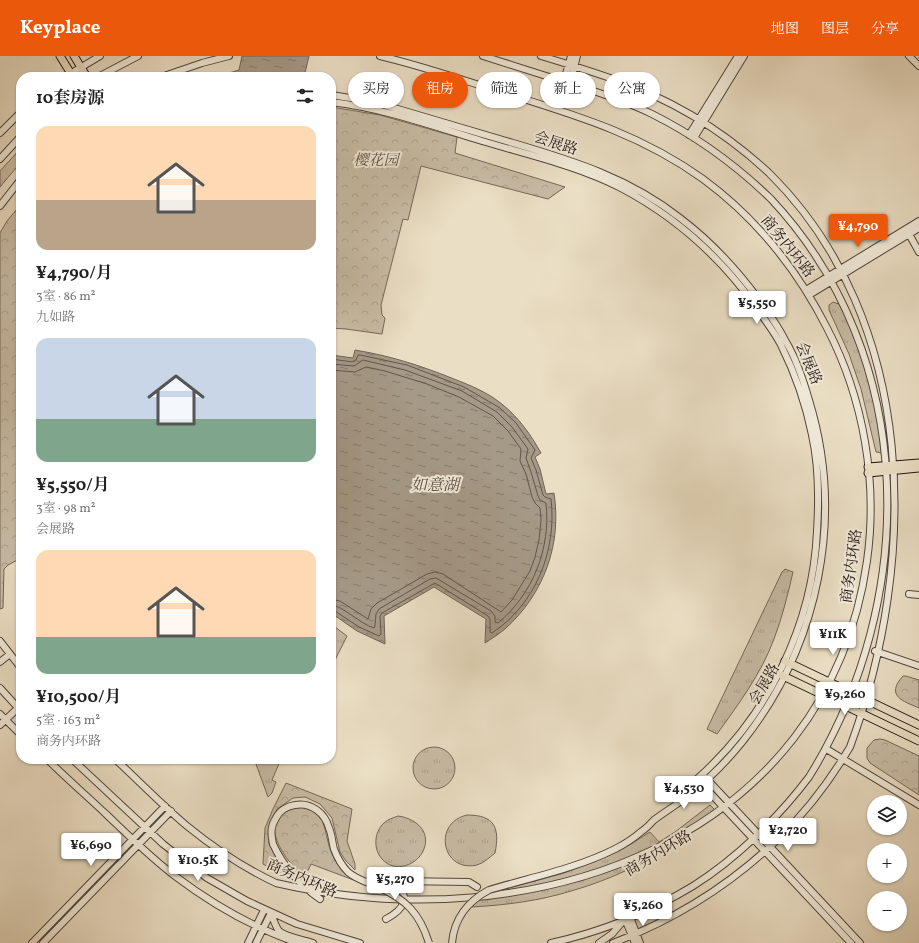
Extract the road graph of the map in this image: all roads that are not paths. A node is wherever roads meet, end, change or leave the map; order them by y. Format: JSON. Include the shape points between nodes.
{"nodes":[{"id":1,"x":60,"y":56,"type":"edge"},
{"id":2,"x":74,"y":56,"type":"edge"},
{"id":3,"x":100,"y":56,"type":"edge"},
{"id":4,"x":138,"y":56,"type":"edge"},
{"id":5,"x":229,"y":56,"type":"edge"},
{"id":6,"x":380,"y":56,"type":"edge"},
{"id":7,"x":483,"y":56,"type":"edge"},
{"id":8,"x":541,"y":56,"type":"edge"},
{"id":9,"x":570,"y":56,"type":"edge"},
{"id":10,"x":577,"y":56,"type":"edge"},
{"id":11,"x":738,"y":56,"type":"edge"},
{"id":12,"x":744,"y":56,"type":"edge"},
{"id":13,"x":909,"y":56,"type":"edge"},
{"id":14,"x":572,"y":66,"type":"junction"},
{"id":15,"x":919,"y":66,"type":"edge"},
{"id":16,"x":81,"y":67,"type":"junction"},
{"id":17,"x":68,"y":72,"type":"edge"},
{"id":18,"x":75,"y":72,"type":"edge"},
{"id":19,"x":84,"y":72,"type":"edge"},
{"id":20,"x":108,"y":72,"type":"edge"},
{"id":21,"x":177,"y":72,"type":"edge"},
{"id":22,"x":570,"y":72,"type":"edge"},
{"id":23,"x":540,"y":74,"type":"edge"},
{"id":24,"x":596,"y":92,"type":"edge"},
{"id":25,"x":336,"y":96,"type":"edge"},
{"id":26,"x":336,"y":103,"type":"edge"},
{"id":27,"x":16,"y":117,"type":"edge"},
{"id":28,"x":701,"y":122,"type":"junction"},
{"id":29,"x":0,"y":132,"type":"edge"},
{"id":30,"x":692,"y":137,"type":"junction"},
{"id":31,"x":16,"y":141,"type":"edge"},
{"id":32,"x":0,"y":159,"type":"edge"},
{"id":33,"x":16,"y":185,"type":"edge"},
{"id":34,"x":0,"y":206,"type":"edge"},
{"id":35,"x":919,"y":221,"type":"edge"},
{"id":36,"x":919,"y":228,"type":"edge"},
{"id":37,"x":909,"y":234,"type":"junction"},
{"id":38,"x":836,"y":250,"type":"dead end"},
{"id":39,"x":919,"y":252,"type":"edge"},
{"id":40,"x":840,"y":257,"type":"dead end"},
{"id":41,"x":848,"y":268,"type":"junction"},
{"id":42,"x":833,"y":277,"type":"junction"},
{"id":43,"x":854,"y":278,"type":"dead end"},
{"id":44,"x":808,"y":292,"type":"junction"},
{"id":45,"x":916,"y":466,"type":"edge"},
{"id":46,"x":897,"y":468,"type":"junction"},
{"id":47,"x":868,"y":470,"type":"junction"},
{"id":48,"x":909,"y":593,"type":"dead end"},
{"id":49,"x":919,"y":595,"type":"edge"},
{"id":50,"x":0,"y":641,"type":"edge"},
{"id":51,"x":8,"y":652,"type":"junction"},
{"id":52,"x":875,"y":652,"type":"junction"},
{"id":53,"x":0,"y":654,"type":"edge"},
{"id":54,"x":893,"y":654,"type":"junction"},
{"id":55,"x":0,"y":662,"type":"edge"},
{"id":56,"x":16,"y":662,"type":"edge"},
{"id":57,"x":788,"y":662,"type":"junction"},
{"id":58,"x":890,"y":664,"type":"dead end"},
{"id":59,"x":919,"y":666,"type":"edge"},
{"id":60,"x":782,"y":675,"type":"junction"},
{"id":61,"x":832,"y":683,"type":"junction"},
{"id":62,"x":0,"y":688,"type":"edge"},
{"id":63,"x":826,"y":696,"type":"junction"},
{"id":64,"x":858,"y":696,"type":"junction"},
{"id":65,"x":875,"y":700,"type":"junction"},
{"id":66,"x":16,"y":706,"type":"edge"},
{"id":67,"x":852,"y":709,"type":"junction"},
{"id":68,"x":16,"y":711,"type":"edge"},
{"id":69,"x":0,"y":714,"type":"edge"},
{"id":70,"x":868,"y":716,"type":"junction"},
{"id":71,"x":5,"y":720,"type":"junction"},
{"id":72,"x":919,"y":724,"type":"edge"},
{"id":73,"x":0,"y":725,"type":"edge"},
{"id":74,"x":16,"y":730,"type":"edge"},
{"id":75,"x":919,"y":741,"type":"edge"},
{"id":76,"x":795,"y":746,"type":"dead end"},
{"id":77,"x":828,"y":750,"type":"junction"},
{"id":78,"x":843,"y":759,"type":"junction"},
{"id":79,"x":51,"y":764,"type":"edge"},
{"id":80,"x":77,"y":764,"type":"edge"},
{"id":81,"x":120,"y":764,"type":"edge"},
{"id":82,"x":702,"y":779,"type":"junction"},
{"id":83,"x":919,"y":805,"type":"edge"},
{"id":84,"x":165,"y":806,"type":"junction"},
{"id":85,"x":171,"y":811,"type":"junction"},
{"id":86,"x":738,"y":812,"type":"junction"},
{"id":87,"x":726,"y":823,"type":"dead end"},
{"id":88,"x":144,"y":826,"type":"junction"},
{"id":89,"x":150,"y":832,"type":"junction"},
{"id":90,"x":756,"y":836,"type":"junction"},
{"id":91,"x":132,"y":839,"type":"junction"},
{"id":92,"x":138,"y":845,"type":"junction"},
{"id":93,"x":768,"y":849,"type":"junction"},
{"id":94,"x":477,"y":887,"type":"dead end"},
{"id":95,"x":264,"y":910,"type":"junction"},
{"id":96,"x":271,"y":913,"type":"junction"},
{"id":97,"x":628,"y":918,"type":"junction"},
{"id":98,"x":399,"y":921,"type":"dead end"},
{"id":99,"x":414,"y":922,"type":"dead end"},
{"id":100,"x":427,"y":923,"type":"dead end"},
{"id":101,"x":452,"y":924,"type":"dead end"},
{"id":102,"x":465,"y":924,"type":"dead end"},
{"id":103,"x":257,"y":926,"type":"junction"},
{"id":104,"x":263,"y":929,"type":"junction"},
{"id":105,"x":634,"y":935,"type":"junction"},
{"id":106,"x":32,"y":943,"type":"edge"},
{"id":107,"x":43,"y":943,"type":"edge"},
{"id":108,"x":248,"y":943,"type":"edge"},
{"id":109,"x":256,"y":943,"type":"edge"},
{"id":110,"x":298,"y":943,"type":"edge"},
{"id":111,"x":313,"y":943,"type":"edge"},
{"id":112,"x":360,"y":943,"type":"edge"},
{"id":113,"x":429,"y":943,"type":"edge"},
{"id":114,"x":452,"y":943,"type":"edge"},
{"id":115,"x":551,"y":943,"type":"edge"},
{"id":116,"x":599,"y":943,"type":"edge"},
{"id":117,"x":613,"y":943,"type":"edge"},
{"id":118,"x":635,"y":943,"type":"edge"},
{"id":119,"x":640,"y":943,"type":"edge"},
{"id":120,"x":851,"y":943,"type":"edge"},
{"id":121,"x":860,"y":943,"type":"edge"}],
"edges":[{"from":1,"to":17,"type":"main road"},
{"from":2,"to":16,"type":"main road"},
{"from":3,"to":16,"type":"street"},
{"from":4,"to":20,"type":"street"},
{"from":5,"to":21,"type":"street"},
{"from":6,"to":44,"type":"street","name":"商务内环路","via":[[417,65],[582,117],[638,140],[691,171],[732,203],[768,239]]},
{"from":7,"to":23,"type":"street","name":"商务内环路"},
{"from":8,"to":14,"type":"street"},
{"from":9,"to":14,"type":"street"},
{"from":10,"to":14,"type":"street"},
{"from":11,"to":28,"type":"street"},
{"from":12,"to":28,"type":"street"},
{"from":13,"to":15,"type":"street"},
{"from":14,"to":22,"type":"street"},
{"from":14,"to":28,"type":"street","via":[[612,78],[658,98]]},
{"from":16,"to":18,"type":"street"},
{"from":16,"to":19,"type":"main road"},
{"from":24,"to":30,"type":"street","name":"商务内环路","via":[[651,113]]},
{"from":25,"to":57,"type":"street","name":"会展路","via":[[391,107],[565,159],[610,176],[650,197],[678,216],[713,245],[745,282],[778,326],[793,357],[819,434],[823,467],[825,517],[820,570],[810,614]]},
{"from":26,"to":57,"type":"street","name":"会展路","via":[[362,106],[397,116],[563,165],[608,182],[674,222],[708,250],[736,281],[780,344],[797,384],[812,436],[818,493],[815,562],[805,607]]},
{"from":27,"to":29,"type":"street"},
{"from":28,"to":30,"type":"street"},
{"from":28,"to":38,"type":"street","via":[[734,144],[768,173],[802,207]]},
{"from":30,"to":42,"type":"street","name":"商务内环路","via":[[741,172],[770,198]]},
{"from":31,"to":32,"type":"street"},
{"from":33,"to":34,"type":"street"},
{"from":35,"to":41,"type":"street"},
{"from":36,"to":37,"type":"street"},
{"from":37,"to":39,"type":"street"},
{"from":37,"to":41,"type":"street"},
{"from":40,"to":41,"type":"street"},
{"from":41,"to":42,"type":"street"},
{"from":41,"to":43,"type":"street"},
{"from":42,"to":44,"type":"street"},
{"from":42,"to":46,"type":"street","name":"商务内环路","via":[[858,323],[877,369],[889,415]]},
{"from":44,"to":47,"type":"street","name":"商务内环路","via":[[831,335],[849,379],[861,420]]},
{"from":45,"to":46,"type":"main road"},
{"from":46,"to":47,"type":"main road"},
{"from":46,"to":52,"type":"street","name":"商务内环路","via":[[898,547],[893,584]]},
{"from":47,"to":61,"type":"street","name":"商务内环路","via":[[870,527],[864,579],[853,627]]},
{"from":48,"to":49,"type":"street"},
{"from":50,"to":51,"type":"street"},
{"from":51,"to":53,"type":"street"},
{"from":51,"to":55,"type":"street"},
{"from":51,"to":56,"type":"street"},
{"from":52,"to":54,"type":"street"},
{"from":52,"to":64,"type":"street","name":"商务内环路"},
{"from":54,"to":58,"type":"street"},
{"from":54,"to":59,"type":"street"},
{"from":57,"to":60,"type":"street","name":"会展路"},
{"from":57,"to":61,"type":"main road"},
{"from":60,"to":63,"type":"main road"},
{"from":60,"to":82,"type":"street","name":"会展路","via":[[737,739]]},
{"from":61,"to":63,"type":"street","name":"商务内环路"},
{"from":61,"to":64,"type":"main road"},
{"from":62,"to":66,"type":"street"},
{"from":63,"to":67,"type":"main road"},
{"from":63,"to":76,"type":"street","name":"商务内环路"},
{"from":64,"to":65,"type":"main road"},
{"from":64,"to":67,"type":"street","name":"商务内环路"},
{"from":65,"to":70,"type":"street"},
{"from":65,"to":72,"type":"main road"},
{"from":67,"to":70,"type":"main road"},
{"from":67,"to":77,"type":"street","name":"商务内环路"},
{"from":68,"to":71,"type":"street"},
{"from":69,"to":71,"type":"street"},
{"from":70,"to":75,"type":"main road"},
{"from":70,"to":78,"type":"street"},
{"from":71,"to":73,"type":"street"},
{"from":71,"to":74,"type":"street"},
{"from":77,"to":78,"type":"street"},
{"from":77,"to":90,"type":"street","name":"商务内环路","via":[[795,795]]},
{"from":78,"to":83,"type":"street"},
{"from":78,"to":93,"type":"street","via":[[808,806]]},
{"from":79,"to":91,"type":"street"},
{"from":80,"to":88,"type":"street"},
{"from":81,"to":84,"type":"street","name":"商务内环路"},
{"from":82,"to":86,"type":"street"},
{"from":82,"to":114,"type":"street","name":"会展路","bridge":true,"via":[[693,792],[615,849],[578,865],[479,895],[461,914]]},
{"from":84,"to":85,"type":"street","name":"商务内环路"},
{"from":84,"to":88,"type":"street"},
{"from":85,"to":89,"type":"street"},
{"from":85,"to":113,"type":"street","name":"商务内环路","bridge":true,"via":[[188,827],[261,876],[328,904],[312,894],[292,874],[273,844],[271,830],[277,815],[293,805],[310,806],[325,818],[335,851],[346,869],[404,902],[421,922]]},
{"from":86,"to":87,"type":"street"},
{"from":86,"to":90,"type":"street"},
{"from":88,"to":89,"type":"street"},
{"from":88,"to":91,"type":"street"},
{"from":89,"to":92,"type":"street"},
{"from":89,"to":95,"type":"street","via":[[207,878]]},
{"from":90,"to":93,"type":"street"},
{"from":90,"to":97,"type":"street","name":"商务内环路","via":[[693,885],[664,902]]},
{"from":91,"to":92,"type":"street"},
{"from":91,"to":106,"type":"street"},
{"from":92,"to":103,"type":"street","via":[[198,892]]},
{"from":92,"to":107,"type":"street"},
{"from":93,"to":105,"type":"street","via":[[704,898]]},
{"from":93,"to":120,"type":"street"},
{"from":93,"to":121,"type":"street"},
{"from":94,"to":98,"type":"street","via":[[469,882],[394,881],[402,890],[404,903],[396,914],[384,918]]},
{"from":95,"to":96,"type":"street"},
{"from":95,"to":103,"type":"street"},
{"from":96,"to":104,"type":"street"},
{"from":96,"to":111,"type":"street","via":[[280,932]]},
{"from":96,"to":112,"type":"street","via":[[318,932]]},
{"from":97,"to":105,"type":"street"},
{"from":97,"to":115,"type":"street","name":"商务内环路"},
{"from":97,"to":116,"type":"street"},
{"from":99,"to":100,"type":"street"},
{"from":101,"to":102,"type":"street"},
{"from":103,"to":104,"type":"street"},
{"from":103,"to":108,"type":"street"},
{"from":104,"to":109,"type":"street"},
{"from":104,"to":110,"type":"street"},
{"from":105,"to":117,"type":"street"},
{"from":105,"to":118,"type":"street"},
{"from":105,"to":119,"type":"street"}]}
